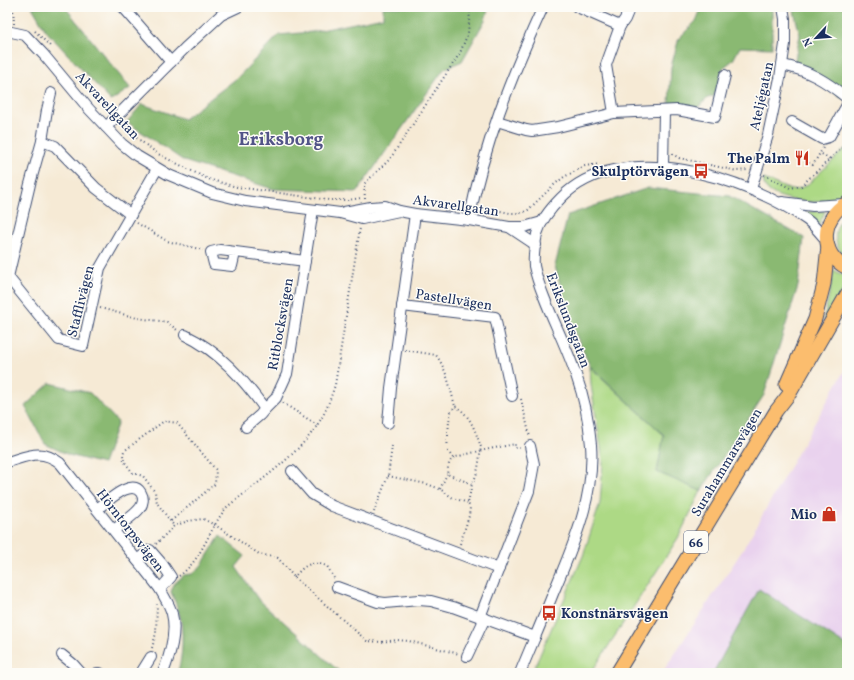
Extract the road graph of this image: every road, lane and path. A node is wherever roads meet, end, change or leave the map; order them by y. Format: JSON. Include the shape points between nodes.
{"nodes":[{"id":1,"x":13,"y":7,"type":"edge"},
{"id":2,"x":123,"y":7,"type":"edge"},
{"id":3,"x":238,"y":7,"type":"edge"},
{"id":4,"x":469,"y":7,"type":"edge"},
{"id":5,"x":543,"y":7,"type":"edge"},
{"id":6,"x":577,"y":7,"type":"edge"},
{"id":7,"x":630,"y":7,"type":"edge"},
{"id":8,"x":783,"y":7,"type":"edge"},
{"id":9,"x":21,"y":24,"type":"dead end"},
{"id":10,"x":620,"y":26,"type":"junction"},
{"id":11,"x":33,"y":29,"type":"dead end"},
{"id":12,"x":7,"y":31,"type":"edge"},
{"id":13,"x":55,"y":51,"type":"dead end"},
{"id":14,"x":171,"y":62,"type":"junction"},
{"id":15,"x":782,"y":65,"type":"junction"},
{"id":16,"x":725,"y":75,"type":"dead end"},
{"id":17,"x":51,"y":93,"type":"dead end"},
{"id":18,"x":847,"y":98,"type":"edge"},
{"id":19,"x":847,"y":105,"type":"edge"},
{"id":20,"x":664,"y":111,"type":"junction"},
{"id":21,"x":614,"y":113,"type":"junction"},
{"id":22,"x":116,"y":118,"type":"junction"},
{"id":23,"x":497,"y":121,"type":"junction"},
{"id":24,"x":792,"y":122,"type":"dead end"},
{"id":25,"x":106,"y":127,"type":"junction"},
{"id":26,"x":42,"y":141,"type":"junction"},
{"id":27,"x":847,"y":143,"type":"edge"},
{"id":28,"x":817,"y":149,"type":"dead end"},
{"id":29,"x":821,"y":152,"type":"junction"},
{"id":30,"x":830,"y":159,"type":"junction"},
{"id":31,"x":805,"y":161,"type":"dead end"},
{"id":32,"x":663,"y":167,"type":"junction"},
{"id":33,"x":157,"y":169,"type":"junction"},
{"id":34,"x":756,"y":172,"type":"junction"},
{"id":35,"x":751,"y":189,"type":"junction"},
{"id":36,"x":370,"y":198,"type":"dead end"},
{"id":37,"x":775,"y":200,"type":"junction"},
{"id":38,"x":365,"y":203,"type":"junction"},
{"id":39,"x":846,"y":204,"type":"edge"},
{"id":40,"x":472,"y":206,"type":"junction"},
{"id":41,"x":313,"y":210,"type":"junction"},
{"id":42,"x":528,"y":210,"type":"dead end"},
{"id":43,"x":399,"y":211,"type":"junction"},
{"id":44,"x":340,"y":213,"type":"junction"},
{"id":45,"x":416,"y":214,"type":"junction"},
{"id":46,"x":130,"y":217,"type":"junction"},
{"id":47,"x":362,"y":218,"type":"junction"},
{"id":48,"x":469,"y":220,"type":"junction"},
{"id":49,"x":542,"y":222,"type":"junction"},
{"id":50,"x":509,"y":227,"type":"junction"},
{"id":51,"x":827,"y":243,"type":"junction"},
{"id":52,"x":536,"y":245,"type":"junction"},
{"id":53,"x":212,"y":252,"type":"junction"},
{"id":54,"x":235,"y":253,"type":"junction"},
{"id":55,"x":305,"y":261,"type":"junction"},
{"id":56,"x":847,"y":268,"type":"edge"},
{"id":57,"x":847,"y":294,"type":"edge"},
{"id":58,"x":402,"y":306,"type":"junction"},
{"id":59,"x":91,"y":308,"type":"junction"},
{"id":60,"x":185,"y":335,"type":"joint"},
{"id":61,"x":396,"y":349,"type":"junction"},
{"id":62,"x":512,"y":396,"type":"joint"},
{"id":63,"x":276,"y":398,"type":"junction"},
{"id":64,"x":455,"y":406,"type":"junction"},
{"id":65,"x":265,"y":409,"type":"junction"},
{"id":66,"x":776,"y":411,"type":"junction"},
{"id":67,"x":388,"y":423,"type":"dead end"},
{"id":68,"x":317,"y":425,"type":"junction"},
{"id":69,"x":246,"y":427,"type":"dead end"},
{"id":70,"x":392,"y":446,"type":"dead end"},
{"id":71,"x":530,"y":446,"type":"junction"},
{"id":72,"x":480,"y":452,"type":"junction"},
{"id":73,"x":453,"y":458,"type":"junction"},
{"id":74,"x":7,"y":462,"type":"edge"},
{"id":75,"x":292,"y":470,"type":"dead end"},
{"id":76,"x":447,"y":474,"type":"junction"},
{"id":77,"x":388,"y":476,"type":"junction"},
{"id":78,"x":472,"y":484,"type":"junction"},
{"id":79,"x":440,"y":489,"type":"junction"},
{"id":80,"x":468,"y":503,"type":"junction"},
{"id":81,"x":97,"y":509,"type":"junction"},
{"id":82,"x":170,"y":521,"type":"junction"},
{"id":83,"x":370,"y":521,"type":"junction"},
{"id":84,"x":215,"y":525,"type":"junction"},
{"id":85,"x":174,"y":526,"type":"junction"},
{"id":86,"x":114,"y":530,"type":"junction"},
{"id":87,"x":150,"y":550,"type":"junction"},
{"id":88,"x":457,"y":553,"type":"junction"},
{"id":89,"x":138,"y":560,"type":"junction"},
{"id":90,"x":499,"y":569,"type":"junction"},
{"id":91,"x":294,"y":577,"type":"junction"},
{"id":92,"x":177,"y":578,"type":"dead end"},
{"id":93,"x":337,"y":587,"type":"joint"},
{"id":94,"x":160,"y":589,"type":"junction"},
{"id":95,"x":482,"y":618,"type":"junction"},
{"id":96,"x":535,"y":636,"type":"junction"},
{"id":97,"x":62,"y":655,"type":"dead end"},
{"id":98,"x":467,"y":656,"type":"joint"},
{"id":99,"x":151,"y":657,"type":"joint"},
{"id":100,"x":81,"y":673,"type":"edge"},
{"id":101,"x":97,"y":673,"type":"edge"},
{"id":102,"x":100,"y":673,"type":"edge"},
{"id":103,"x":141,"y":673,"type":"edge"},
{"id":104,"x":163,"y":673,"type":"edge"},
{"id":105,"x":520,"y":673,"type":"edge"},
{"id":106,"x":616,"y":673,"type":"edge"}],
"edges":[{"from":1,"to":9,"type":"path","via":[[14,24]]},
{"from":2,"to":14,"type":"street"},
{"from":3,"to":14,"type":"street","via":[[221,16]]},
{"from":4,"to":38,"type":"path","via":[[468,33],[460,53],[390,159],[364,184]]},
{"from":5,"to":23,"type":"street","via":[[518,62]]},
{"from":6,"to":10,"type":"street"},
{"from":7,"to":10,"type":"street"},
{"from":8,"to":15,"type":"street","name":"Ateljégatan","via":[[785,44]]},
{"from":10,"to":21,"type":"street","via":[[606,65]]},
{"from":11,"to":13,"type":"path"},
{"from":12,"to":25,"type":"street","name":"Akvarellgatan","via":[[25,35]]},
{"from":14,"to":22,"type":"street"},
{"from":15,"to":18,"type":"street","via":[[799,68],[815,76]]},
{"from":15,"to":34,"type":"street","name":"Ateljégatan","via":[[768,135]]},
{"from":16,"to":20,"type":"street","via":[[715,117],[677,110]]},
{"from":17,"to":26,"type":"street","name":"Stafflivägen"},
{"from":19,"to":24,"type":"street","via":[[825,139]]},
{"from":20,"to":21,"type":"street"},
{"from":20,"to":32,"type":"street"},
{"from":21,"to":23,"type":"street","via":[[532,131]]},
{"from":22,"to":25,"type":"street"},
{"from":22,"to":38,"type":"path","via":[[158,154],[208,178],[237,187]]},
{"from":23,"to":40,"type":"street"},
{"from":25,"to":33,"type":"street","name":"Akvarellgatan","via":[[127,148]]},
{"from":26,"to":46,"type":"street","via":[[55,146],[96,188]]},
{"from":26,"to":59,"type":"street","name":"Stafflivägen","via":[[8,277],[59,340],[82,346]]},
{"from":27,"to":30,"type":"path"},
{"from":28,"to":29,"type":"path"},
{"from":29,"to":30,"type":"path"},
{"from":29,"to":31,"type":"path","via":[[813,165]]},
{"from":30,"to":34,"type":"path","via":[[806,183],[795,188]]},
{"from":32,"to":35,"type":"street","name":"Erikslundsgatan","via":[[709,176]]},
{"from":32,"to":49,"type":"street","name":"Erikslundsgatan","via":[[615,169],[584,180],[568,190]]},
{"from":33,"to":41,"type":"street","name":"Akvarellgatan","via":[[189,184],[230,198]]},
{"from":33,"to":46,"type":"street","name":"Stafflivägen"},
{"from":34,"to":35,"type":"street","name":"Ateljégatan"},
{"from":35,"to":37,"type":"street","name":"Erikslundsgatan"},
{"from":36,"to":38,"type":"path"},
{"from":37,"to":39,"type":"street","name":"Erikslundsgatan","via":[[813,206]]},
{"from":37,"to":51,"type":"street","name":"Erikslundsgatan","via":[[808,220]]},
{"from":38,"to":43,"type":"street","name":"Akvarellgatan"},
{"from":38,"to":44,"type":"street","name":"Akvarellgatan"},
{"from":39,"to":51,"type":"main road","number":"66","via":[[836,210],[829,220],[826,231]]},
{"from":40,"to":42,"type":"path","via":[[510,213]]},
{"from":40,"to":48,"type":"street"},
{"from":41,"to":44,"type":"street","name":"Akvarellgatan"},
{"from":41,"to":55,"type":"street","name":"Ritblocksvägen"},
{"from":43,"to":45,"type":"street","name":"Akvarellgatan"},
{"from":43,"to":47,"type":"street","name":"Akvarellgatan"},
{"from":44,"to":47,"type":"street","name":"Akvarellgatan"},
{"from":45,"to":48,"type":"street","name":"Akvarellgatan"},
{"from":45,"to":58,"type":"street","name":"Pastellvägen"},
{"from":46,"to":53,"type":"path","via":[[167,241]]},
{"from":46,"to":59,"type":"street","name":"Stafflivägen","via":[[100,268]]},
{"from":47,"to":68,"type":"path","via":[[335,385],[328,407]]},
{"from":48,"to":50,"type":"street","name":"Akvarellgatan"},
{"from":49,"to":50,"type":"street","name":"Akvarellgatan","via":[[524,227]]},
{"from":49,"to":52,"type":"street","name":"Erikslundsgatan"},
{"from":50,"to":52,"type":"street","name":"Akvarellgatan"},
{"from":51,"to":56,"type":"main road","via":[[833,257]]},
{"from":51,"to":66,"type":"main road","name":"Surahammarsvägen","number":"66","via":[[824,284],[815,319]]},
{"from":52,"to":96,"type":"street","name":"Erikslundsgatan","via":[[534,266],[540,288],[576,374],[585,408],[591,460],[586,503],[579,527]]},
{"from":53,"to":54,"type":"street","name":"Ritblocksvägen","via":[[220,250]]},
{"from":53,"to":54,"type":"street","via":[[214,264],[232,266]]},
{"from":54,"to":55,"type":"street","name":"Ritblocksvägen"},
{"from":55,"to":63,"type":"street","name":"Ritblocksvägen","via":[[287,374]]},
{"from":57,"to":66,"type":"main road","name":"Surahammarsvägen","number":"66","via":[[790,393]]},
{"from":58,"to":61,"type":"street","name":"Pastellvägen"},
{"from":58,"to":62,"type":"street","name":"Pastellvägen","via":[[495,318]]},
{"from":59,"to":60,"type":"path","via":[[166,322]]},
{"from":60,"to":65,"type":"street","via":[[225,361]]},
{"from":61,"to":64,"type":"path","via":[[436,355],[449,381]]},
{"from":61,"to":67,"type":"street","name":"Pastellvägen"},
{"from":62,"to":71,"type":"path","via":[[520,396]]},
{"from":63,"to":65,"type":"street","name":"Ritblocksvägen"},
{"from":63,"to":68,"type":"path"},
{"from":64,"to":72,"type":"path","via":[[466,414],[471,423],[481,447]]},
{"from":64,"to":73,"type":"path","via":[[449,420],[447,450]]},
{"from":65,"to":69,"type":"street","name":"Ritblocksvägen"},
{"from":66,"to":106,"type":"main road","name":"Surahammarsvägen","number":"66"},
{"from":68,"to":84,"type":"path","via":[[304,443],[227,507]]},
{"from":70,"to":77,"type":"path"},
{"from":71,"to":72,"type":"path","via":[[516,448],[515,444]]},
{"from":71,"to":90,"type":"street","via":[[534,464],[529,491]]},
{"from":72,"to":73,"type":"path"},
{"from":72,"to":78,"type":"path","via":[[477,473]]},
{"from":73,"to":76,"type":"path"},
{"from":74,"to":81,"type":"street","name":"Hörntorpsvägen","via":[[34,454],[52,457],[68,472]]},
{"from":75,"to":83,"type":"street","via":[[312,494],[332,506]]},
{"from":76,"to":78,"type":"path"},
{"from":76,"to":79,"type":"path"},
{"from":77,"to":79,"type":"path"},
{"from":77,"to":83,"type":"path"},
{"from":78,"to":80,"type":"path"},
{"from":79,"to":80,"type":"path","via":[[453,498]]},
{"from":80,"to":88,"type":"path","via":[[469,516]]},
{"from":81,"to":86,"type":"street","name":"Hörntorpsvägen"},
{"from":81,"to":86,"type":"street","via":[[132,487],[142,494],[140,509]]},
{"from":82,"to":82,"type":"path","via":[[157,503],[155,492],[143,476],[133,473],[123,456],[124,451],[164,421],[177,423],[216,470],[215,484]]},
{"from":82,"to":85,"type":"path"},
{"from":83,"to":88,"type":"street"},
{"from":84,"to":85,"type":"path","via":[[203,520],[188,521]]},
{"from":84,"to":91,"type":"path","via":[[259,554],[278,558]]},
{"from":84,"to":92,"type":"path","via":[[196,559]]},
{"from":85,"to":87,"type":"path"},
{"from":86,"to":89,"type":"street","name":"Hörntorpsvägen"},
{"from":87,"to":89,"type":"street"},
{"from":87,"to":94,"type":"street","via":[[171,577]]},
{"from":88,"to":90,"type":"street"},
{"from":89,"to":94,"type":"street","name":"Hörntorpsvägen"},
{"from":90,"to":95,"type":"street"},
{"from":91,"to":93,"type":"path","via":[[304,566],[316,563],[327,566]]},
{"from":91,"to":98,"type":"path","via":[[367,642],[409,641]]},
{"from":93,"to":95,"type":"street","via":[[378,602],[431,601]]},
{"from":94,"to":99,"type":"path"},
{"from":94,"to":104,"type":"street","name":"Hörntorpsvägen","via":[[173,616],[174,628]]},
{"from":95,"to":96,"type":"street"},
{"from":95,"to":98,"type":"street"},
{"from":96,"to":105,"type":"street","name":"Erikslundsgatan"},
{"from":97,"to":100,"type":"street"},
{"from":99,"to":103,"type":"street"},
{"from":101,"to":102,"type":"street"}]}
